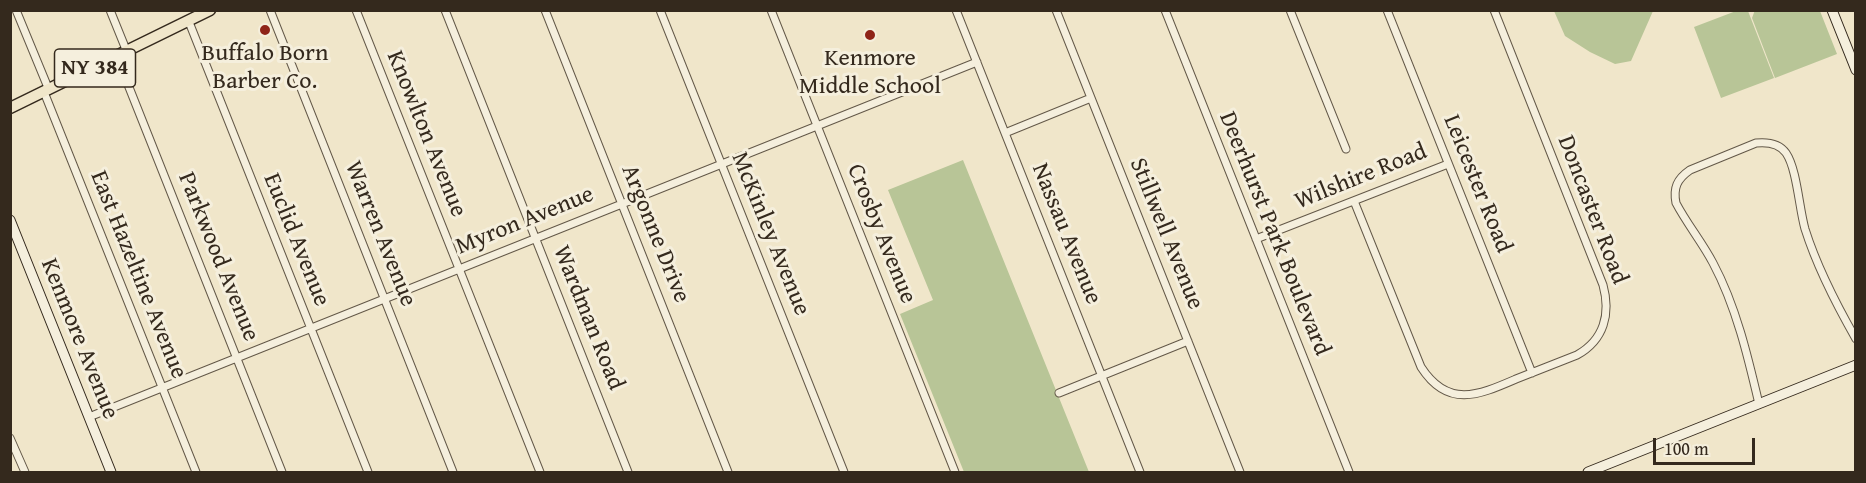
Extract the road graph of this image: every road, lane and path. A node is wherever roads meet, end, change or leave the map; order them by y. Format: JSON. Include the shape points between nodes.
{"nodes":[{"id":1,"x":16,"y":10,"type":"edge"},
{"id":2,"x":110,"y":10,"type":"edge"},
{"id":3,"x":270,"y":10,"type":"edge"},
{"id":4,"x":356,"y":10,"type":"edge"},
{"id":5,"x":445,"y":10,"type":"edge"},
{"id":6,"x":545,"y":10,"type":"edge"},
{"id":7,"x":660,"y":10,"type":"edge"},
{"id":8,"x":771,"y":10,"type":"edge"},
{"id":9,"x":956,"y":10,"type":"edge"},
{"id":10,"x":1056,"y":10,"type":"edge"},
{"id":11,"x":1165,"y":10,"type":"edge"},
{"id":12,"x":1290,"y":10,"type":"edge"},
{"id":13,"x":1387,"y":10,"type":"edge"},
{"id":14,"x":1494,"y":10,"type":"edge"},
{"id":15,"x":1832,"y":10,"type":"edge"},
{"id":16,"x":205,"y":12,"type":"edge"},
{"id":17,"x":189,"y":22,"type":"junction"},
{"id":18,"x":122,"y":54,"type":"junction"},
{"id":19,"x":977,"y":62,"type":"junction"},
{"id":20,"x":1856,"y":70,"type":"edge"},
{"id":21,"x":47,"y":91,"type":"junction"},
{"id":22,"x":1091,"y":98,"type":"junction"},
{"id":23,"x":10,"y":108,"type":"edge"},
{"id":24,"x":817,"y":125,"type":"junction"},
{"id":25,"x":1005,"y":134,"type":"junction"},
{"id":26,"x":1346,"y":149,"type":"dead end"},
{"id":27,"x":721,"y":164,"type":"junction"},
{"id":28,"x":1448,"y":164,"type":"junction"},
{"id":29,"x":1354,"y":201,"type":"junction"},
{"id":30,"x":622,"y":204,"type":"junction"},
{"id":31,"x":10,"y":220,"type":"edge"},
{"id":32,"x":536,"y":238,"type":"junction"},
{"id":33,"x":1256,"y":239,"type":"junction"},
{"id":34,"x":459,"y":269,"type":"junction"},
{"id":35,"x":384,"y":299,"type":"junction"},
{"id":36,"x":311,"y":329,"type":"junction"},
{"id":37,"x":1856,"y":339,"type":"edge"},
{"id":38,"x":1188,"y":341,"type":"junction"},
{"id":39,"x":237,"y":358,"type":"junction"},
{"id":40,"x":1856,"y":365,"type":"edge"},
{"id":41,"x":1532,"y":373,"type":"junction"},
{"id":42,"x":1102,"y":376,"type":"junction"},
{"id":43,"x":162,"y":388,"type":"junction"},
{"id":44,"x":1059,"y":393,"type":"dead end"},
{"id":45,"x":1759,"y":404,"type":"junction"},
{"id":46,"x":88,"y":417,"type":"junction"},
{"id":47,"x":10,"y":438,"type":"edge"},
{"id":48,"x":25,"y":472,"type":"edge"},
{"id":49,"x":111,"y":472,"type":"edge"},
{"id":50,"x":196,"y":472,"type":"edge"},
{"id":51,"x":282,"y":472,"type":"edge"},
{"id":52,"x":368,"y":472,"type":"edge"},
{"id":53,"x":453,"y":472,"type":"edge"},
{"id":54,"x":540,"y":472,"type":"edge"},
{"id":55,"x":628,"y":472,"type":"edge"},
{"id":56,"x":728,"y":472,"type":"edge"},
{"id":57,"x":844,"y":472,"type":"edge"},
{"id":58,"x":955,"y":472,"type":"edge"},
{"id":59,"x":1140,"y":472,"type":"edge"},
{"id":60,"x":1240,"y":472,"type":"edge"},
{"id":61,"x":1349,"y":472,"type":"edge"},
{"id":62,"x":1588,"y":472,"type":"edge"}],
"edges":[{"from":1,"to":21,"type":"street","name":"East Hazeltine Avenue"},
{"from":2,"to":18,"type":"street","name":"Parkwood Avenue"},
{"from":3,"to":35,"type":"street","name":"Warren Avenue"},
{"from":4,"to":34,"type":"street","name":"Knowlton Avenue"},
{"from":5,"to":32,"type":"street","name":"Wardman Road"},
{"from":6,"to":30,"type":"street","name":"Argonne Drive"},
{"from":7,"to":27,"type":"street","name":"McKinley Avenue"},
{"from":8,"to":24,"type":"street","name":"Crosby Avenue"},
{"from":9,"to":19,"type":"street","name":"Nassau Avenue"},
{"from":10,"to":22,"type":"street","name":"Stillwell Avenue"},
{"from":11,"to":33,"type":"street","name":"Deerhurst Park Boulevard"},
{"from":12,"to":26,"type":"street"},
{"from":13,"to":28,"type":"street","name":"Leicester Road"},
{"from":14,"to":41,"type":"street","name":"Doncaster Road","via":[[1603,285],[1606,305],[1604,327],[1587,349]]},
{"from":15,"to":20,"type":"street"},
{"from":16,"to":17,"type":"main road","number":"NY 384"},
{"from":17,"to":18,"type":"main road","number":"NY 384"},
{"from":17,"to":36,"type":"street","name":"Euclid Avenue"},
{"from":18,"to":21,"type":"main road","number":"NY 384"},
{"from":18,"to":39,"type":"street","name":"Parkwood Avenue"},
{"from":19,"to":24,"type":"street","name":"Myron Avenue"},
{"from":19,"to":25,"type":"street","name":"Nassau Avenue"},
{"from":21,"to":23,"type":"main road","number":"NY 384"},
{"from":21,"to":43,"type":"street","name":"East Hazeltine Avenue"},
{"from":22,"to":25,"type":"street"},
{"from":22,"to":38,"type":"street","name":"Stillwell Avenue"},
{"from":24,"to":27,"type":"street","name":"Myron Avenue"},
{"from":24,"to":58,"type":"street","name":"Crosby Avenue"},
{"from":25,"to":42,"type":"street","name":"Nassau Avenue"},
{"from":27,"to":30,"type":"street","name":"Myron Avenue"},
{"from":27,"to":57,"type":"street","name":"McKinley Avenue"},
{"from":28,"to":29,"type":"street","name":"Wilshire Road"},
{"from":28,"to":41,"type":"street","name":"Leicester Road"},
{"from":29,"to":33,"type":"street","name":"Wilshire Road"},
{"from":29,"to":41,"type":"street","name":"Doncaster Road","via":[[1421,367],[1432,382],[1456,395],[1474,395]]},
{"from":30,"to":32,"type":"street","name":"Myron Avenue"},
{"from":30,"to":56,"type":"street","name":"Argonne Drive"},
{"from":31,"to":46,"type":"street","name":"Kenmore Avenue"},
{"from":32,"to":34,"type":"street","name":"Myron Avenue"},
{"from":32,"to":55,"type":"street","name":"Wardman Road"},
{"from":33,"to":61,"type":"street","name":"Deerhurst Park Boulevard"},
{"from":34,"to":35,"type":"street","name":"Myron Avenue"},
{"from":34,"to":54,"type":"street","name":"Knowlton Avenue"},
{"from":35,"to":36,"type":"street","name":"Myron Avenue"},
{"from":35,"to":53,"type":"street","name":"Warren Avenue"},
{"from":36,"to":39,"type":"street","name":"Myron Avenue"},
{"from":36,"to":52,"type":"street","name":"Euclid Avenue"},
{"from":37,"to":45,"type":"street","via":[[1811,247],[1786,153],[1774,144],[1756,143],[1681,176],[1676,184],[1676,203],[1721,281],[1745,348]]},
{"from":38,"to":42,"type":"street"},
{"from":38,"to":60,"type":"street","name":"Stillwell Avenue"},
{"from":39,"to":43,"type":"street","name":"Myron Avenue"},
{"from":39,"to":51,"type":"street","name":"Parkwood Avenue"},
{"from":40,"to":45,"type":"street"},
{"from":42,"to":44,"type":"street"},
{"from":42,"to":59,"type":"street","name":"Nassau Avenue"},
{"from":43,"to":46,"type":"street","name":"Myron Avenue"},
{"from":43,"to":50,"type":"street","name":"East Hazeltine Avenue"},
{"from":45,"to":62,"type":"street"},
{"from":46,"to":49,"type":"street","name":"Kenmore Avenue"},
{"from":47,"to":48,"type":"street"}]}
